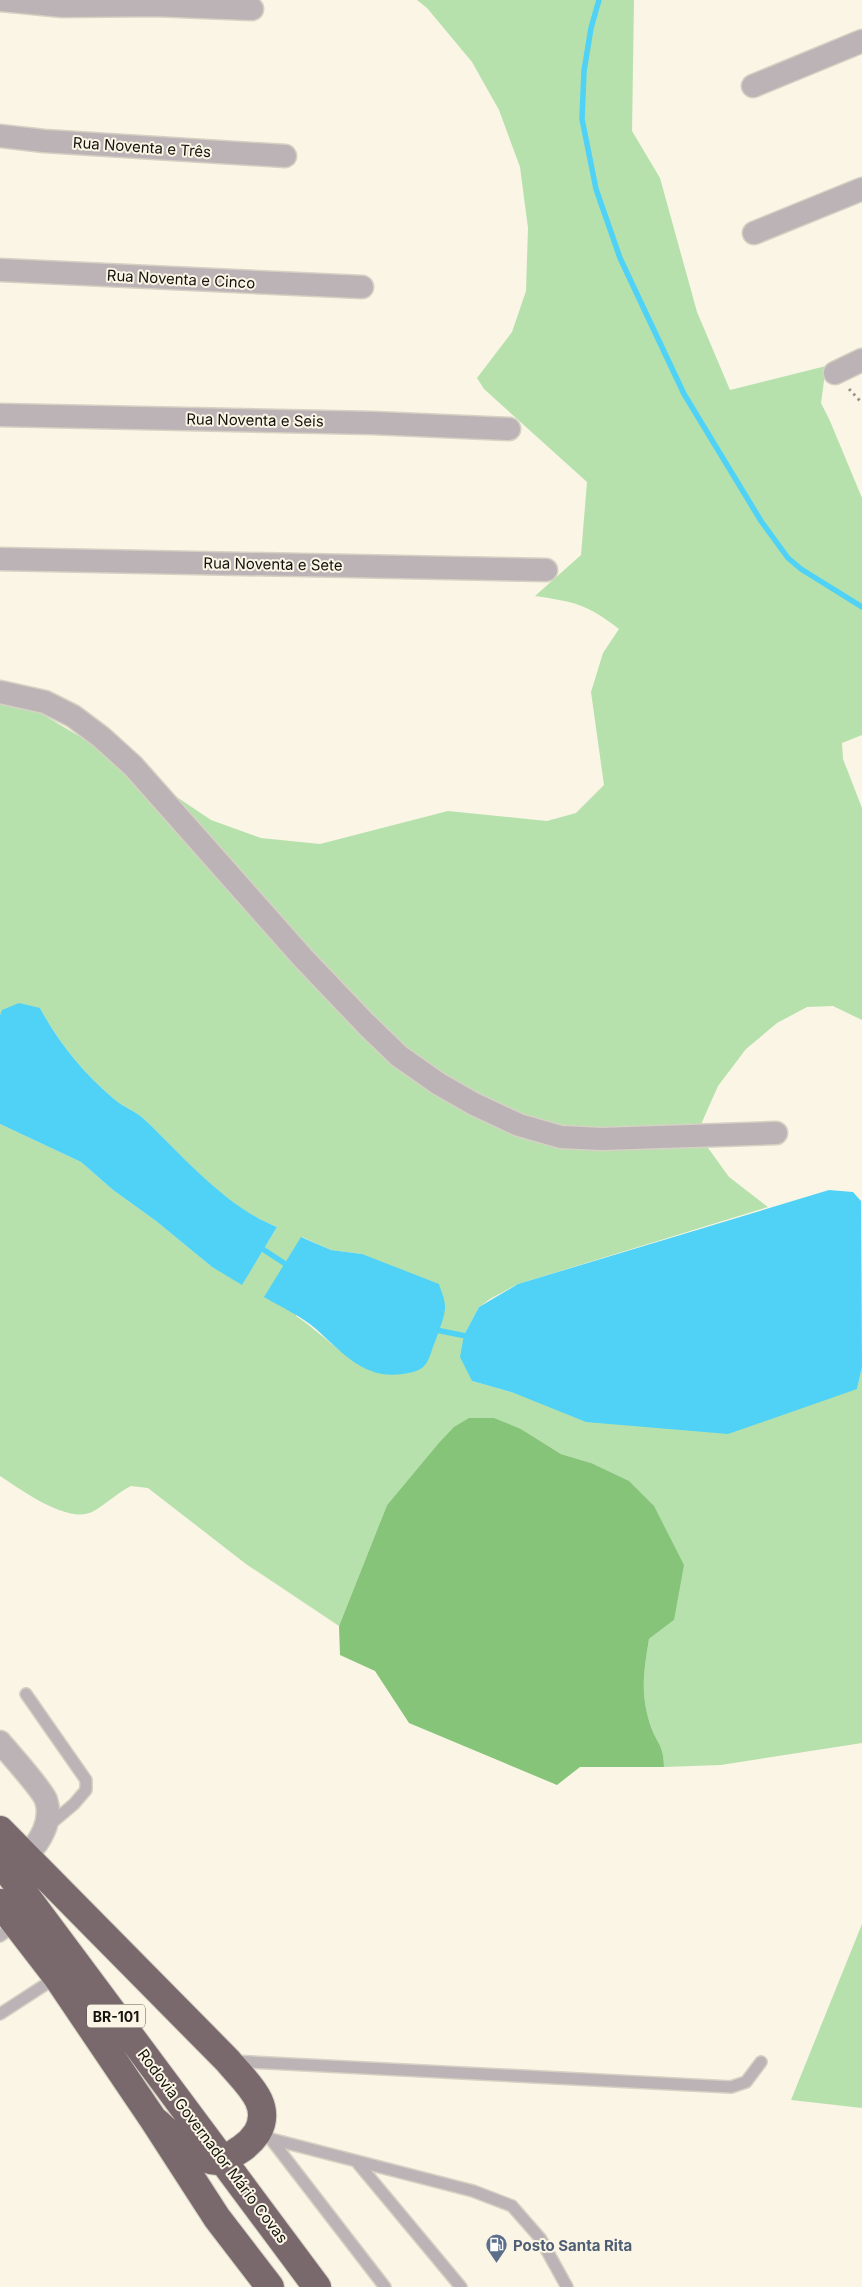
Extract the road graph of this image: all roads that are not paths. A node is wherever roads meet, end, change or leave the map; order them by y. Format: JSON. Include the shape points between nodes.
{"nodes":[{"id":1,"x":0,"y":0,"type":"edge"},
{"id":2,"x":252,"y":9,"type":"dead end"},
{"id":3,"x":862,"y":41,"type":"edge"},
{"id":4,"x":753,"y":86,"type":"dead end"},
{"id":5,"x":0,"y":136,"type":"edge"},
{"id":6,"x":285,"y":156,"type":"dead end"},
{"id":7,"x":862,"y":189,"type":"edge"},
{"id":8,"x":754,"y":233,"type":"dead end"},
{"id":9,"x":0,"y":270,"type":"edge"},
{"id":10,"x":362,"y":287,"type":"dead end"},
{"id":11,"x":862,"y":360,"type":"edge"},
{"id":12,"x":836,"y":373,"type":"dead end"},
{"id":13,"x":0,"y":414,"type":"edge"},
{"id":14,"x":510,"y":429,"type":"dead end"},
{"id":15,"x":0,"y":559,"type":"edge"},
{"id":16,"x":546,"y":570,"type":"dead end"},
{"id":17,"x":0,"y":692,"type":"edge"},
{"id":18,"x":776,"y":1133,"type":"dead end"},
{"id":19,"x":26,"y":1694,"type":"dead end"},
{"id":20,"x":0,"y":1742,"type":"edge"},
{"id":21,"x":45,"y":1828,"type":"junction"},
{"id":22,"x":0,"y":1830,"type":"edge"},
{"id":23,"x":26,"y":1856,"type":"junction"},
{"id":24,"x":0,"y":1861,"type":"edge"},
{"id":25,"x":0,"y":1904,"type":"edge"},
{"id":26,"x":8,"y":1930,"type":"edge"},
{"id":27,"x":57,"y":1978,"type":"junction"},
{"id":28,"x":0,"y":2014,"type":"edge"},
{"id":29,"x":228,"y":2061,"type":"junction"},
{"id":30,"x":761,"y":2062,"type":"dead end"},
{"id":31,"x":153,"y":2119,"type":"junction"},
{"id":32,"x":265,"y":2133,"type":"junction"},
{"id":33,"x":223,"y":2160,"type":"junction"},
{"id":34,"x":356,"y":2161,"type":"junction"},
{"id":35,"x":217,"y":2218,"type":"junction"},
{"id":36,"x":246,"y":2287,"type":"edge"},
{"id":37,"x":270,"y":2287,"type":"edge"},
{"id":38,"x":317,"y":2287,"type":"edge"},
{"id":39,"x":385,"y":2287,"type":"edge"},
{"id":40,"x":461,"y":2287,"type":"edge"},
{"id":41,"x":567,"y":2287,"type":"edge"}],
"edges":[{"from":1,"to":2,"type":"street","via":[[63,6]]},
{"from":3,"to":4,"type":"street"},
{"from":5,"to":6,"type":"street","name":"Rua Noventa e Três"},
{"from":7,"to":8,"type":"street"},
{"from":9,"to":10,"type":"street","name":"Rua Noventa e Cinco"},
{"from":11,"to":12,"type":"street"},
{"from":13,"to":14,"type":"street","name":"Rua Noventa e Seis"},
{"from":15,"to":16,"type":"street","name":"Rua Noventa e Sete"},
{"from":17,"to":18,"type":"street","via":[[45,702],[73,716],[101,737],[134,766],[309,965],[366,1024],[399,1056],[474,1104],[520,1125],[561,1137],[602,1139]]},
{"from":19,"to":21,"type":"lane","via":[[86,1780],[86,1790]]},
{"from":20,"to":21,"type":"street","via":[[46,1799],[48,1814]]},
{"from":21,"to":23,"type":"street","via":[[36,1846]]},
{"from":22,"to":23,"type":"highway"},
{"from":23,"to":29,"type":"highway"},
{"from":24,"to":33,"type":"highway","name":"Rodovia Governador Mário Covas","number":"BR-101"},
{"from":25,"to":26,"type":"highway","name":"Rodovia Governador Mário Covas","number":"BR-101"},
{"from":26,"to":27,"type":"highway","name":"Rodovia Governador Mário Covas","number":"BR-101"},
{"from":27,"to":28,"type":"lane"},
{"from":27,"to":31,"type":"highway","name":"Rodovia Governador Mário Covas","number":"BR-101"},
{"from":29,"to":30,"type":"lane","via":[[730,2088],[746,2082]]},
{"from":29,"to":32,"type":"highway","via":[[259,2099],[264,2112]]},
{"from":31,"to":33,"type":"highway","via":[[197,2154],[216,2161]]},
{"from":31,"to":35,"type":"highway","name":"Rodovia Governador Mário Covas","number":"BR-101"},
{"from":32,"to":33,"type":"highway"},
{"from":32,"to":34,"type":"lane"},
{"from":32,"to":39,"type":"lane"},
{"from":33,"to":38,"type":"highway","name":"Rodovia Governador Mário Covas","number":"BR-101"},
{"from":34,"to":40,"type":"lane"},
{"from":34,"to":41,"type":"lane","via":[[473,2191],[512,2206],[540,2238]]},
{"from":35,"to":36,"type":"highway"},
{"from":35,"to":37,"type":"highway","name":"Rodovia Governador Mário Covas","number":"BR-101"}]}
